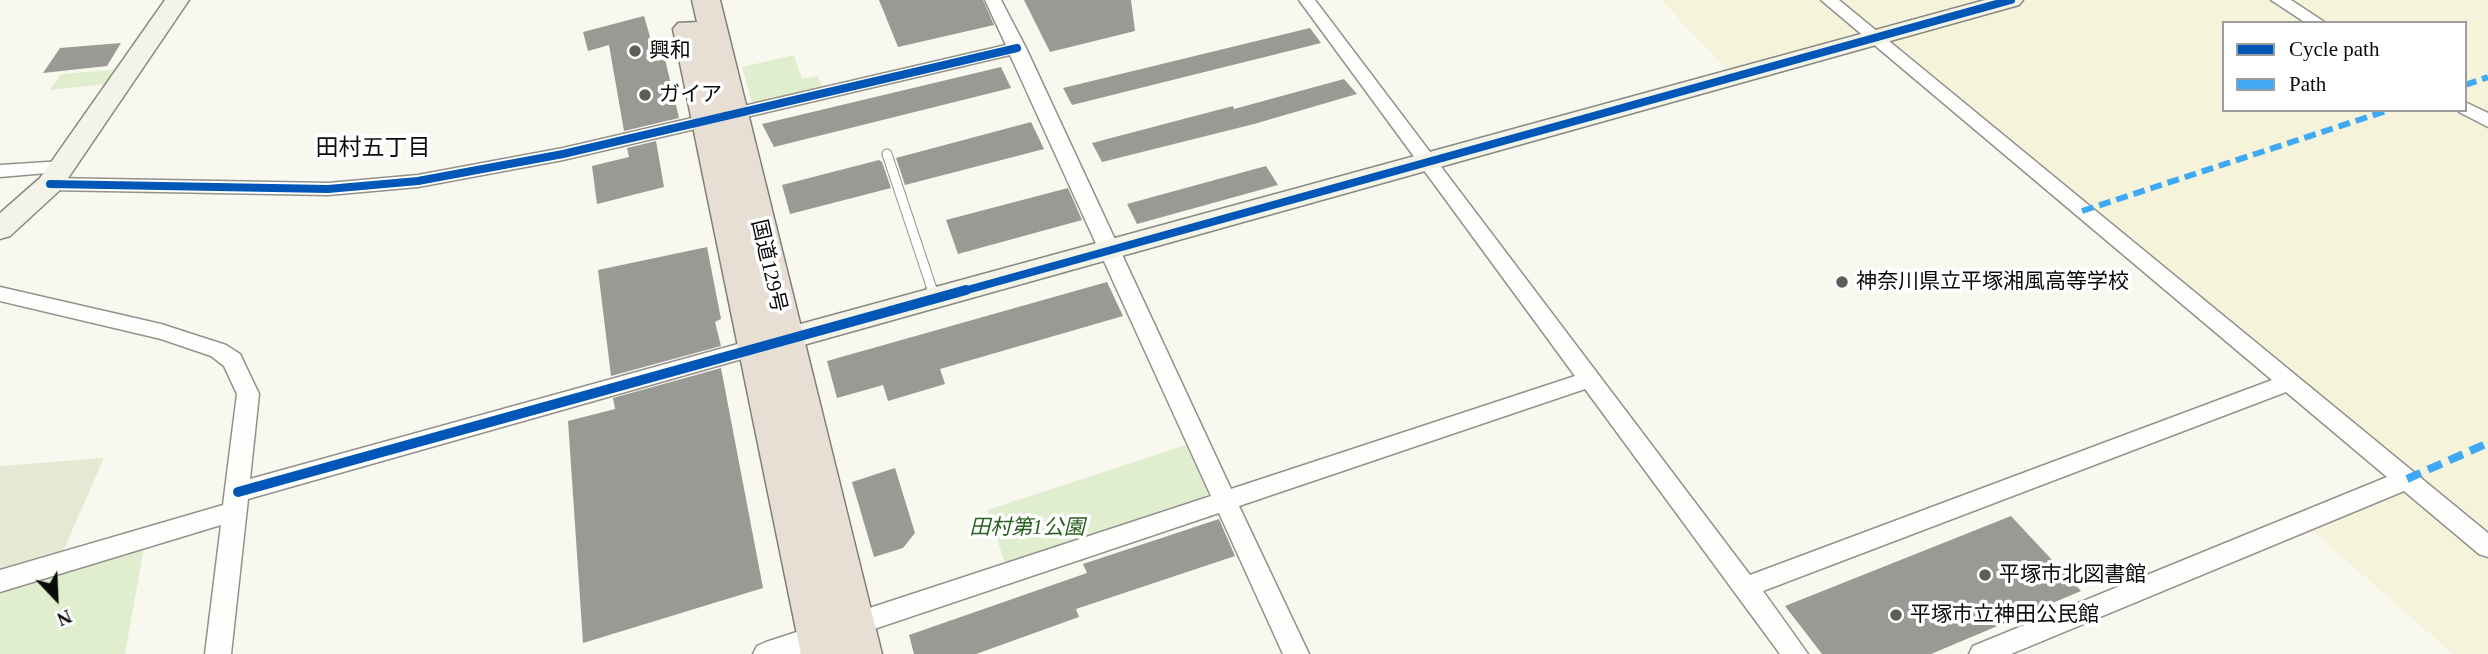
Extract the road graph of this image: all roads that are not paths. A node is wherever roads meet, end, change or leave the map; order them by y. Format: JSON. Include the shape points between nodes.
{"nodes":[{"id":1,"x":177,"y":0,"type":"edge"},
{"id":2,"x":682,"y":0,"type":"edge"},
{"id":3,"x":706,"y":0,"type":"edge"},
{"id":4,"x":993,"y":0,"type":"edge"},
{"id":5,"x":1307,"y":0,"type":"edge"},
{"id":6,"x":1829,"y":0,"type":"edge"},
{"id":7,"x":2011,"y":0,"type":"edge"},
{"id":8,"x":2279,"y":0,"type":"edge"},
{"id":9,"x":2315,"y":21,"type":"edge"},
{"id":10,"x":1875,"y":40,"type":"junction"},
{"id":11,"x":1017,"y":48,"type":"junction"},
{"id":12,"x":2467,"y":109,"type":"edge"},
{"id":13,"x":719,"y":117,"type":"junction"},
{"id":14,"x":2488,"y":121,"type":"edge"},
{"id":15,"x":887,"y":154,"type":"dead end"},
{"id":16,"x":1431,"y":163,"type":"junction"},
{"id":17,"x":0,"y":171,"type":"edge"},
{"id":18,"x":57,"y":176,"type":"junction"},
{"id":19,"x":0,"y":229,"type":"edge"},
{"id":20,"x":1111,"y":250,"type":"junction"},
{"id":21,"x":0,"y":295,"type":"edge"},
{"id":22,"x":934,"y":298,"type":"junction"},
{"id":23,"x":771,"y":343,"type":"junction"},
{"id":24,"x":1591,"y":379,"type":"junction"},
{"id":25,"x":2290,"y":382,"type":"junction"},
{"id":26,"x":2407,"y":479,"type":"junction"},
{"id":27,"x":237,"y":501,"type":"junction"},
{"id":28,"x":1224,"y":501,"type":"junction"},
{"id":29,"x":2488,"y":547,"type":"edge"},
{"id":30,"x":0,"y":581,"type":"edge"},
{"id":31,"x":1746,"y":587,"type":"junction"},
{"id":32,"x":857,"y":639,"type":"edge"},
{"id":33,"x":821,"y":645,"type":"edge"},
{"id":34,"x":218,"y":654,"type":"edge"},
{"id":35,"x":766,"y":654,"type":"edge"},
{"id":36,"x":1296,"y":654,"type":"edge"},
{"id":37,"x":1795,"y":654,"type":"edge"},
{"id":38,"x":1982,"y":654,"type":"edge"}],
"edges":[{"from":1,"to":18,"type":"street"},
{"from":2,"to":13,"type":"highway","name":"国道129号"},
{"from":3,"to":13,"type":"highway","name":"国道129号"},
{"from":4,"to":11,"type":"street"},
{"from":5,"to":16,"type":"street"},
{"from":6,"to":10,"type":"street"},
{"from":7,"to":10,"type":"street"},
{"from":8,"to":9,"type":"street"},
{"from":10,"to":16,"type":"street"},
{"from":10,"to":25,"type":"street"},
{"from":11,"to":13,"type":"street"},
{"from":11,"to":20,"type":"street"},
{"from":12,"to":14,"type":"street"},
{"from":13,"to":18,"type":"street","via":[[563,154],[418,181],[328,188]]},
{"from":13,"to":23,"type":"highway","name":"国道129号"},
{"from":15,"to":22,"type":"lane"},
{"from":16,"to":20,"type":"street"},
{"from":16,"to":24,"type":"street"},
{"from":17,"to":18,"type":"street"},
{"from":18,"to":19,"type":"street"},
{"from":20,"to":22,"type":"street"},
{"from":20,"to":28,"type":"street"},
{"from":21,"to":27,"type":"street","via":[[132,324],[208,346],[231,359],[248,394]]},
{"from":22,"to":23,"type":"street"},
{"from":23,"to":27,"type":"street"},
{"from":23,"to":32,"type":"highway","name":"国道129号"},
{"from":23,"to":33,"type":"highway","name":"国道129号"},
{"from":24,"to":28,"type":"street"},
{"from":24,"to":31,"type":"street"},
{"from":25,"to":26,"type":"street"},
{"from":25,"to":31,"type":"street"},
{"from":26,"to":29,"type":"street"},
{"from":26,"to":38,"type":"street"},
{"from":27,"to":30,"type":"street"},
{"from":27,"to":34,"type":"street"},
{"from":28,"to":32,"type":"street"},
{"from":28,"to":36,"type":"street"},
{"from":31,"to":37,"type":"street"},
{"from":32,"to":33,"type":"street"},
{"from":33,"to":35,"type":"street"}]}
